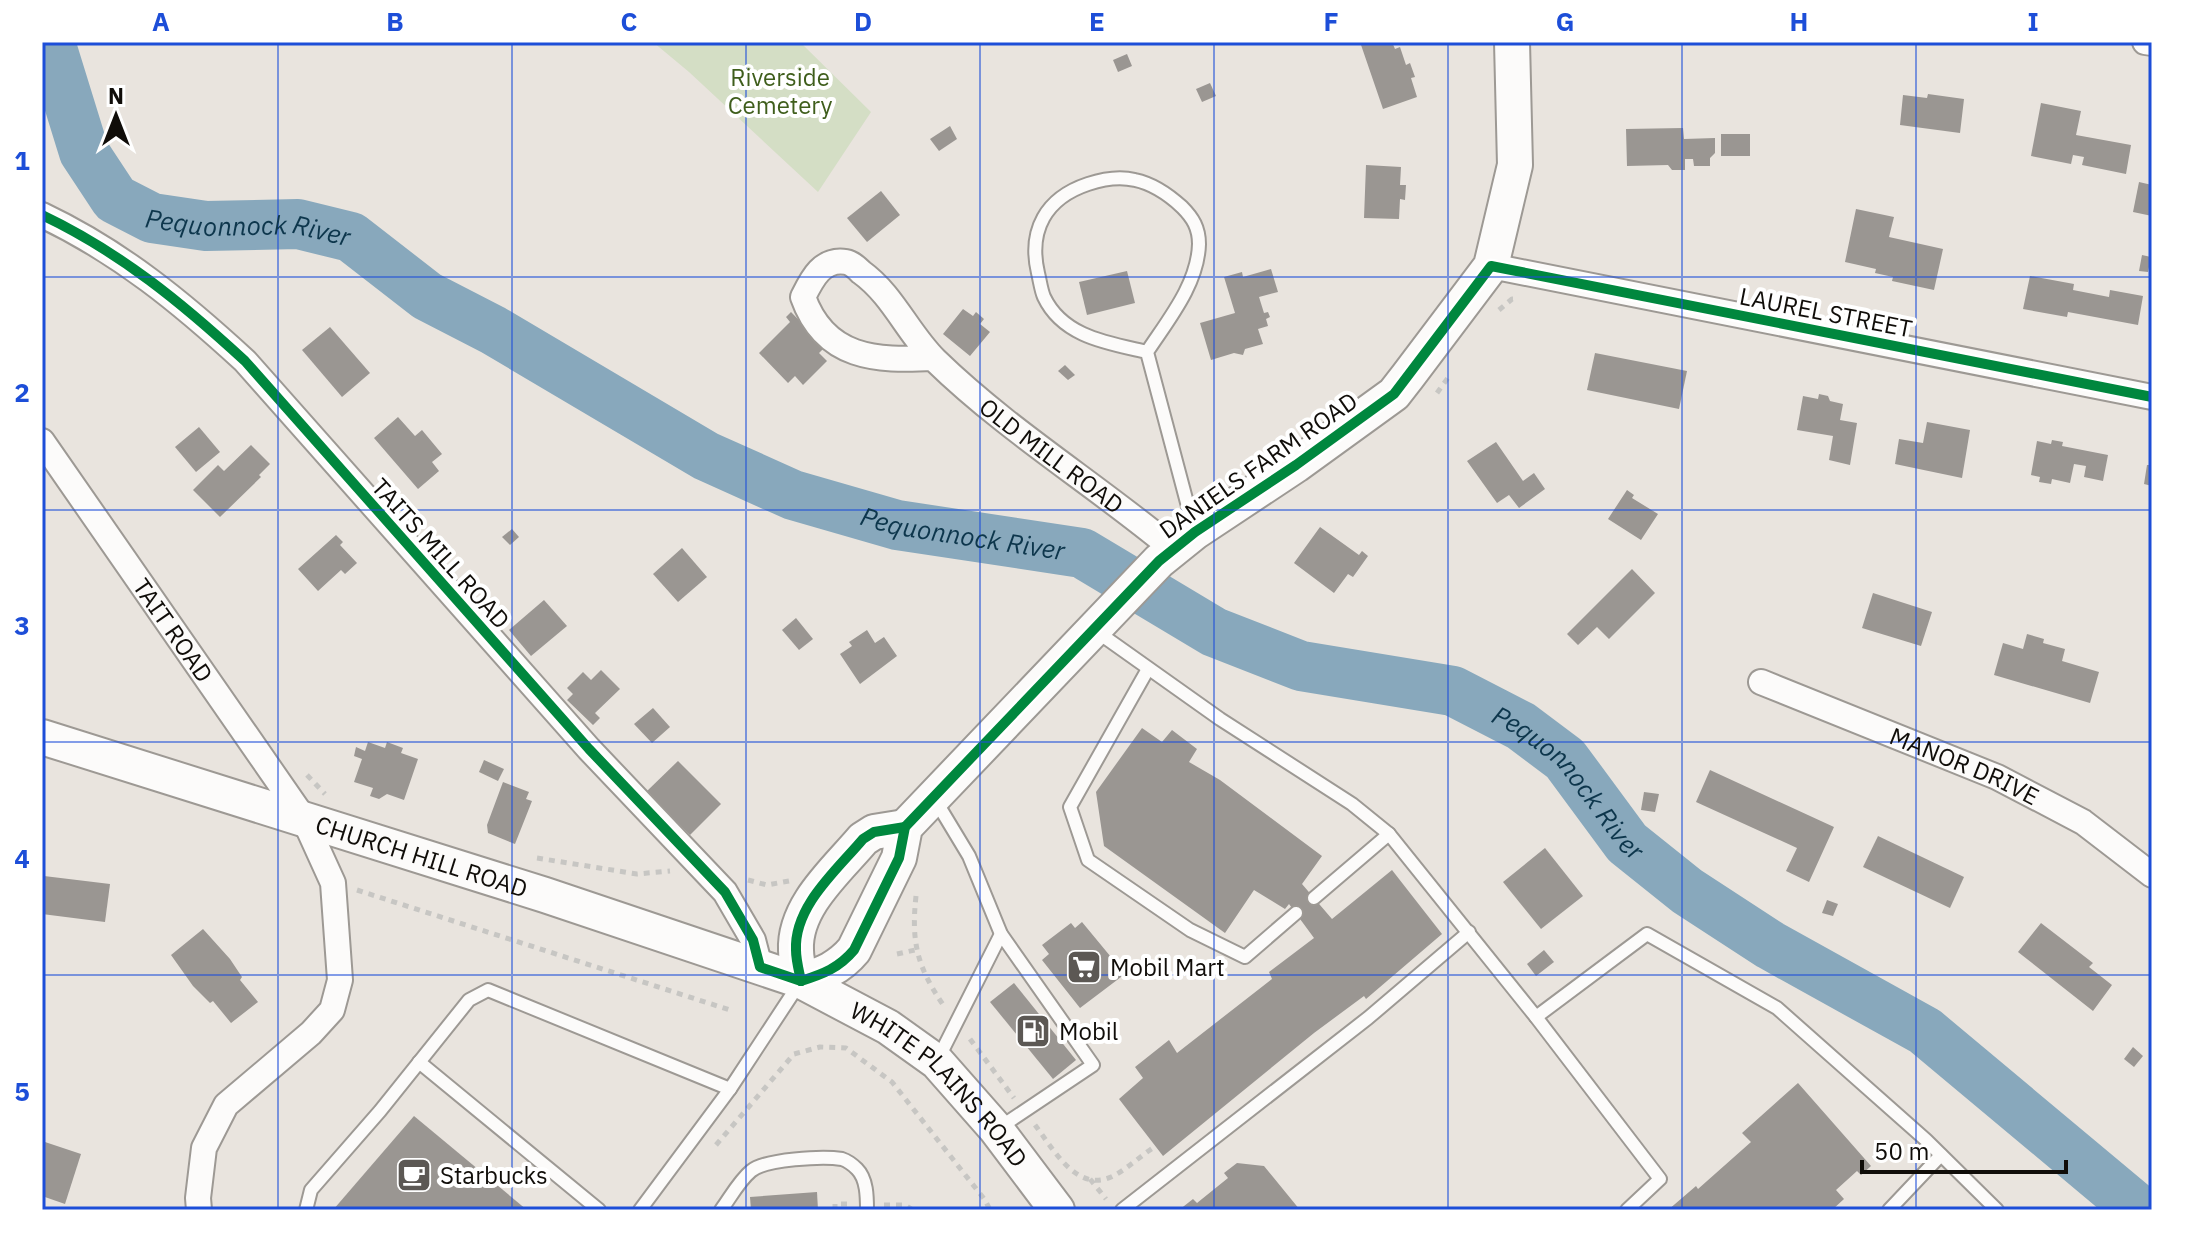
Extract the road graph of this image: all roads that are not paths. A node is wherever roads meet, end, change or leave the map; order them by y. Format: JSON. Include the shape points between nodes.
{"nodes":[{"id":1,"x":2145,"y":42,"type":"edge"},
{"id":2,"x":1517,"y":43,"type":"edge"},
{"id":3,"x":2152,"y":43,"type":"edge"},
{"id":4,"x":42,"y":215,"type":"edge"},
{"id":5,"x":1491,"y":266,"type":"junction"},
{"id":6,"x":1147,"y":352,"type":"junction"},
{"id":7,"x":933,"y":358,"type":"junction"},
{"id":8,"x":2152,"y":397,"type":"edge"},
{"id":9,"x":42,"y":441,"type":"edge"},
{"id":10,"x":1176,"y":547,"type":"junction"},
{"id":11,"x":1094,"y":629,"type":"junction"},
{"id":12,"x":1148,"y":669,"type":"junction"},
{"id":13,"x":1761,"y":682,"type":"dead end"},
{"id":14,"x":42,"y":737,"type":"edge"},
{"id":15,"x":933,"y":798,"type":"junction"},
{"id":16,"x":316,"y":807,"type":"junction"},
{"id":17,"x":905,"y":827,"type":"junction"},
{"id":18,"x":1389,"y":834,"type":"junction"},
{"id":19,"x":2152,"y":875,"type":"edge"},
{"id":20,"x":1314,"y":898,"type":"dead end"},
{"id":21,"x":1296,"y":913,"type":"dead end"},
{"id":22,"x":1469,"y":932,"type":"junction"},
{"id":23,"x":1001,"y":934,"type":"junction"},
{"id":24,"x":760,"y":967,"type":"junction"},
{"id":25,"x":801,"y":981,"type":"junction"},
{"id":26,"x":1536,"y":1017,"type":"junction"},
{"id":27,"x":419,"y":1062,"type":"junction"},
{"id":28,"x":937,"y":1062,"type":"junction"},
{"id":29,"x":730,"y":1089,"type":"junction"},
{"id":30,"x":996,"y":1129,"type":"junction"},
{"id":31,"x":1941,"y":1155,"type":"junction"},
{"id":32,"x":199,"y":1210,"type":"edge"},
{"id":33,"x":306,"y":1210,"type":"edge"},
{"id":34,"x":599,"y":1210,"type":"edge"},
{"id":35,"x":640,"y":1210,"type":"edge"},
{"id":36,"x":721,"y":1210,"type":"edge"},
{"id":37,"x":867,"y":1210,"type":"edge"},
{"id":38,"x":1057,"y":1210,"type":"edge"},
{"id":39,"x":1122,"y":1210,"type":"edge"},
{"id":40,"x":1627,"y":1210,"type":"edge"},
{"id":41,"x":1889,"y":1210,"type":"edge"},
{"id":42,"x":1997,"y":1210,"type":"edge"}],
"edges":[{"from":1,"to":3,"type":"street"},
{"from":2,"to":5,"type":"main road","name":"DANIELS FARM ROAD","via":[[1515,165]]},
{"from":4,"to":24,"type":"street","name":"TAITS MILL ROAD","via":[[186,306],[245,361],[589,749],[725,892],[753,940]]},
{"from":5,"to":8,"type":"street","name":"LAUREL STREET"},
{"from":5,"to":10,"type":"main road","name":"DANIELS FARM ROAD","via":[[1394,394]]},
{"from":6,"to":6,"type":"lane","via":[[1093,340],[1064,323],[1044,297],[1036,265],[1039,224],[1053,201],[1107,178],[1135,180],[1167,193],[1195,220],[1199,243],[1193,273]]},
{"from":6,"to":10,"type":"lane"},
{"from":7,"to":7,"type":"street","name":"OLD MILL ROAD","via":[[879,285],[848,262],[830,263],[814,274],[803,297],[817,326],[833,341],[859,354],[891,360]]},
{"from":7,"to":10,"type":"street","name":"OLD MILL ROAD","via":[[1033,444]]},
{"from":9,"to":16,"type":"street","name":"TAIT ROAD"},
{"from":10,"to":11,"type":"main road","name":"DANIELS FARM ROAD"},
{"from":11,"to":12,"type":"lane"},
{"from":11,"to":15,"type":"main road","name":"DANIELS FARM ROAD"},
{"from":12,"to":18,"type":"lane"},
{"from":12,"to":21,"type":"lane","via":[[1070,807],[1088,860],[1190,930],[1245,957]]},
{"from":13,"to":19,"type":"street","name":"MANOR DRIVE","via":[[1997,777],[2083,822]]},
{"from":14,"to":16,"type":"main road","name":"CHURCH HILL ROAD"},
{"from":15,"to":17,"type":"main road","name":"DANIELS FARM ROAD"},
{"from":15,"to":23,"type":"lane","via":[[969,856]]},
{"from":16,"to":24,"type":"main road","name":"CHURCH HILL ROAD"},
{"from":16,"to":32,"type":"street","name":"TAIT ROAD","via":[[333,883],[340,980],[332,1010],[226,1105],[204,1148]]},
{"from":17,"to":25,"type":"main road","name":"DANIELS FARM ROAD","via":[[899,858],[854,950],[826,973]]},
{"from":17,"to":25,"type":"main road","via":[[863,839],[810,903],[797,936]]},
{"from":18,"to":20,"type":"lane"},
{"from":18,"to":22,"type":"lane"},
{"from":22,"to":26,"type":"lane"},
{"from":22,"to":39,"type":"lane"},
{"from":23,"to":28,"type":"lane"},
{"from":23,"to":30,"type":"lane","via":[[1093,1065]]},
{"from":24,"to":25,"type":"main road","name":"CHURCH HILL ROAD"},
{"from":25,"to":28,"type":"main road","name":"WHITE PLAINS ROAD","via":[[888,1027]]},
{"from":25,"to":29,"type":"lane"},
{"from":26,"to":31,"type":"lane","via":[[1647,934],[1777,1008]]},
{"from":26,"to":40,"type":"lane","via":[[1660,1179]]},
{"from":27,"to":29,"type":"lane","via":[[469,1000],[488,990]]},
{"from":27,"to":33,"type":"lane","via":[[311,1190]]},
{"from":27,"to":34,"type":"lane"},
{"from":28,"to":30,"type":"main road","name":"WHITE PLAINS ROAD"},
{"from":29,"to":35,"type":"lane"},
{"from":30,"to":38,"type":"main road","name":"WHITE PLAINS ROAD"},
{"from":31,"to":41,"type":"lane"},
{"from":31,"to":42,"type":"lane"},
{"from":36,"to":37,"type":"lane","via":[[756,1168],[825,1159],[848,1162],[860,1172]]}]}
